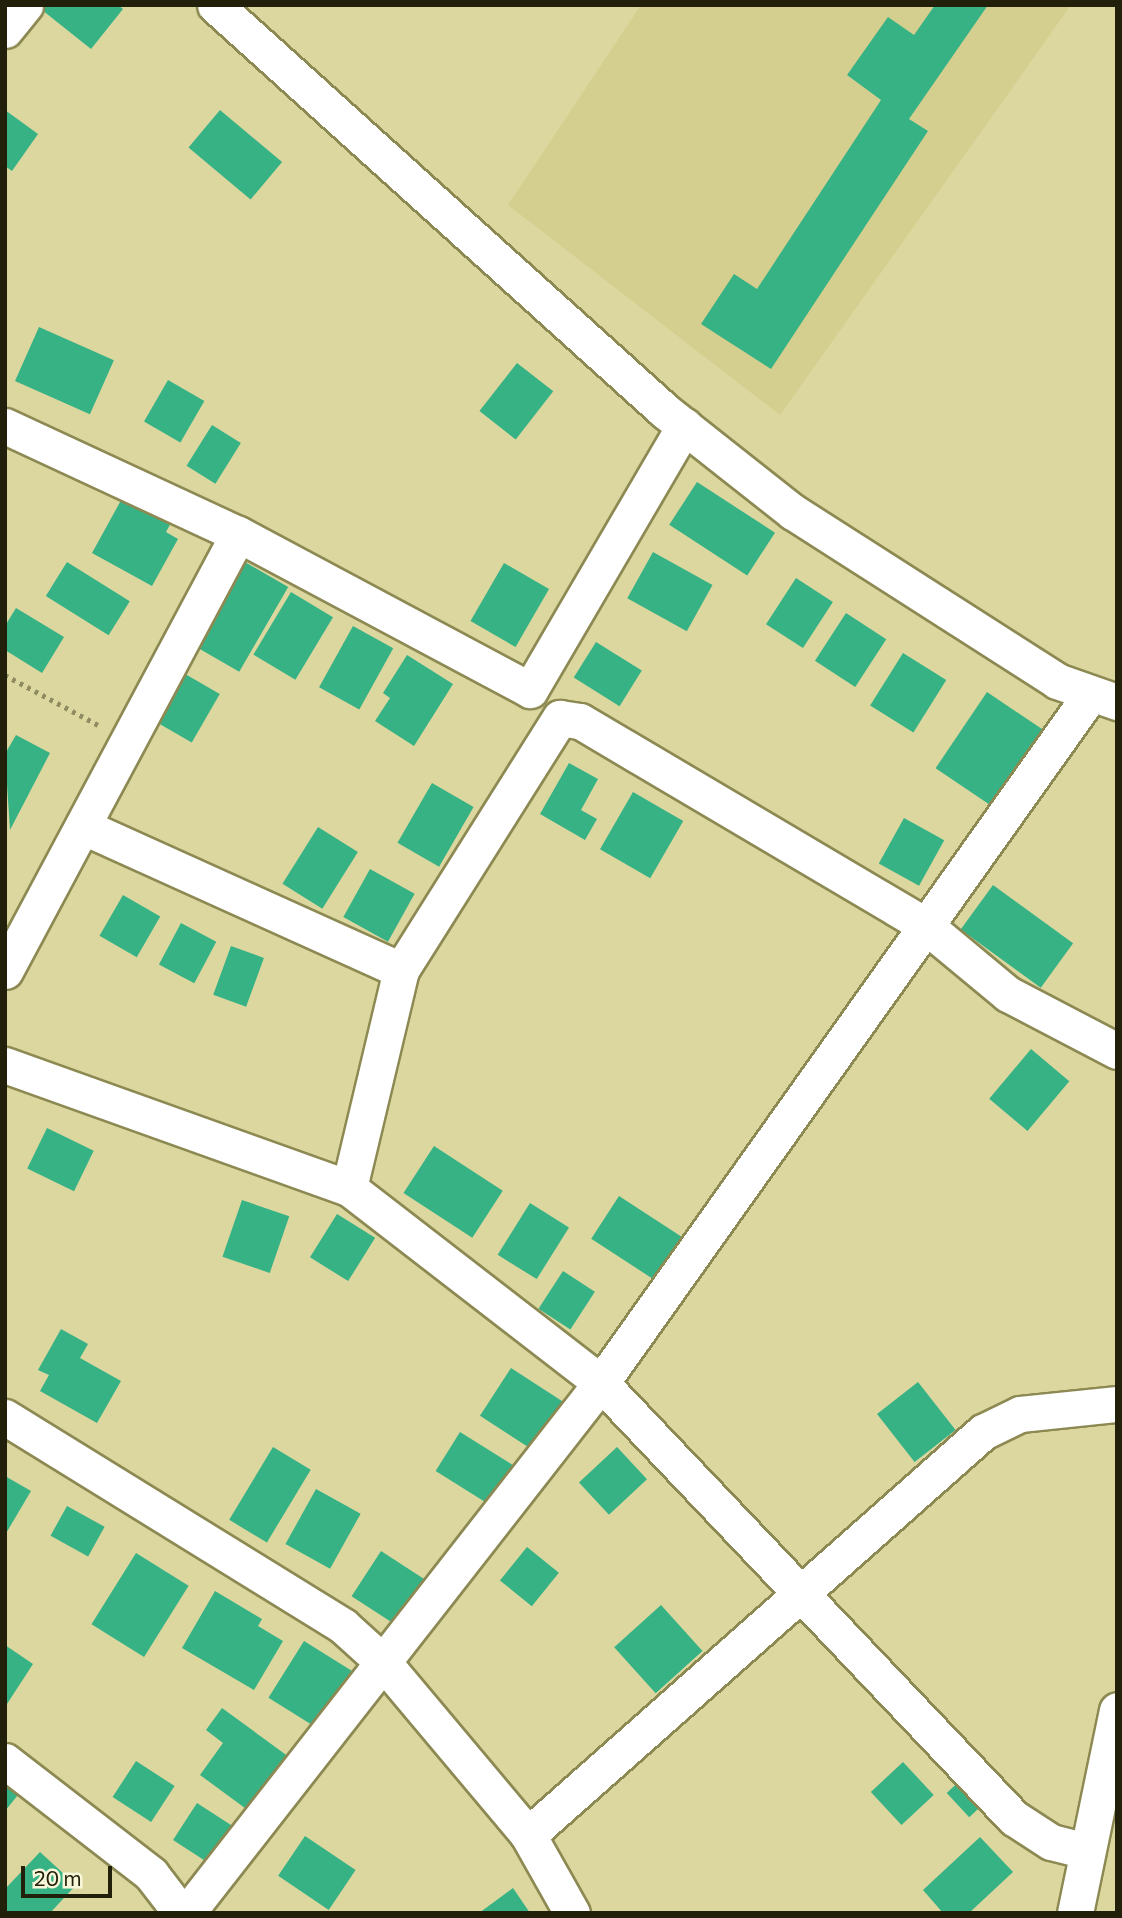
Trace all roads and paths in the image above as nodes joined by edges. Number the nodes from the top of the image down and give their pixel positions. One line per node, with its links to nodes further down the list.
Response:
1 (25, 5): 3 (street)
2 (215, 5): 5 (street)
3 (5, 30)
4 (5, 426): 6 (street)
5 (684, 426): 6 (street); 8 (street)
6 (237, 534): 9 (street)
7 (5, 675): 9 (path)
8 (1103, 699): 11 (street)
9 (124, 740): 10 (street)
10 (84, 827): 12 (street); 13 (street)
11 (926, 926): 12 (street); 14 (street); 17 (street)
12 (401, 970): 16 (street)
13 (5, 971)
14 (1117, 1051)
15 (5, 1065): 16 (street)
16 (349, 1188): 17 (street)
17 (601, 1383): 20 (street); 21 (street)
18 (1117, 1404): 20 (street)
19 (5, 1418): 21 (street)
20 (801, 1593): 24 (street); 25 (street)
21 (383, 1662): 24 (street); 27 (street)
22 (1117, 1710): 25 (street)
23 (5, 1761): 26 (street)
24 (528, 1835): 28 (street)
25 (1087, 1851): 29 (street)
26 (181, 1913)
27 (187, 1913)
28 (572, 1913)
29 (1075, 1913)

